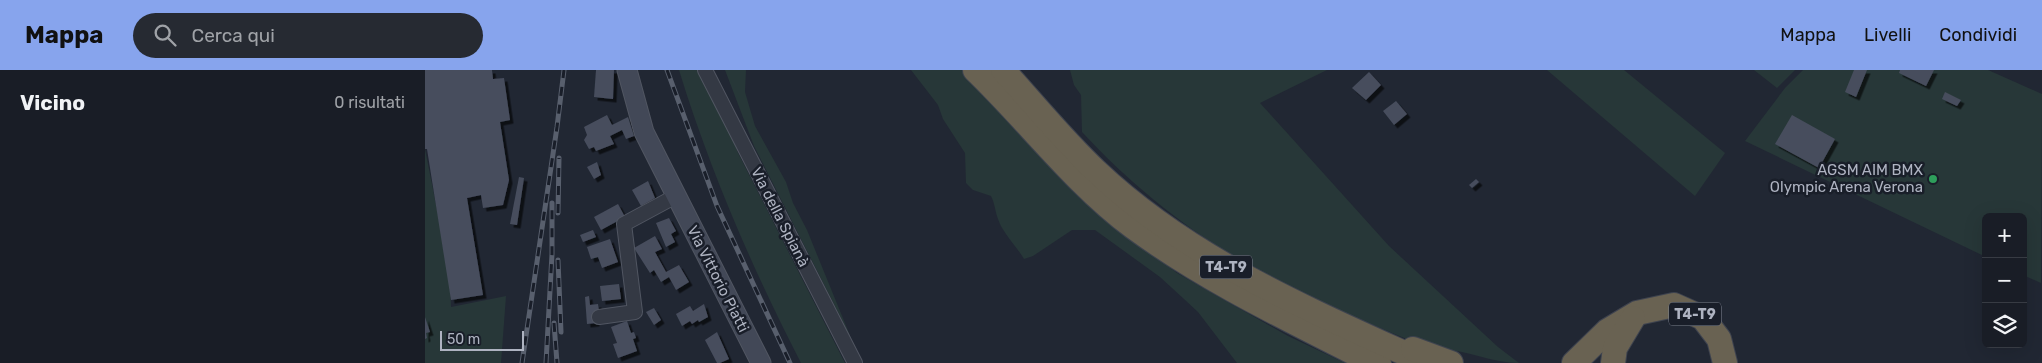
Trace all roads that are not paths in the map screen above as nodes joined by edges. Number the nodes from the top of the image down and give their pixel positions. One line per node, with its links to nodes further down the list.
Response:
1 (627, 70): 5 (street, Via Vittorio Piatti)
2 (705, 70): 10 (street, Via della Spianà)
3 (975, 70): 11 (highway, T4-T9)
4 (1003, 70): 6 (highway, T4-T9)
5 (676, 196): 8 (street); 9 (street, Via Vittorio Piatti)
6 (1287, 299): 12 (highway, T4-T9); 13 (highway, T4-T9)
7 (1637, 313): 14 (highway, T4-T9); 15 (highway); 16 (highway, T4-T9)
8 (599, 317)
9 (761, 363)
10 (855, 363)
11 (1379, 363)
12 (1426, 363)
13 (1451, 363)
14 (1574, 363)
15 (1613, 363)
16 (1725, 363)

